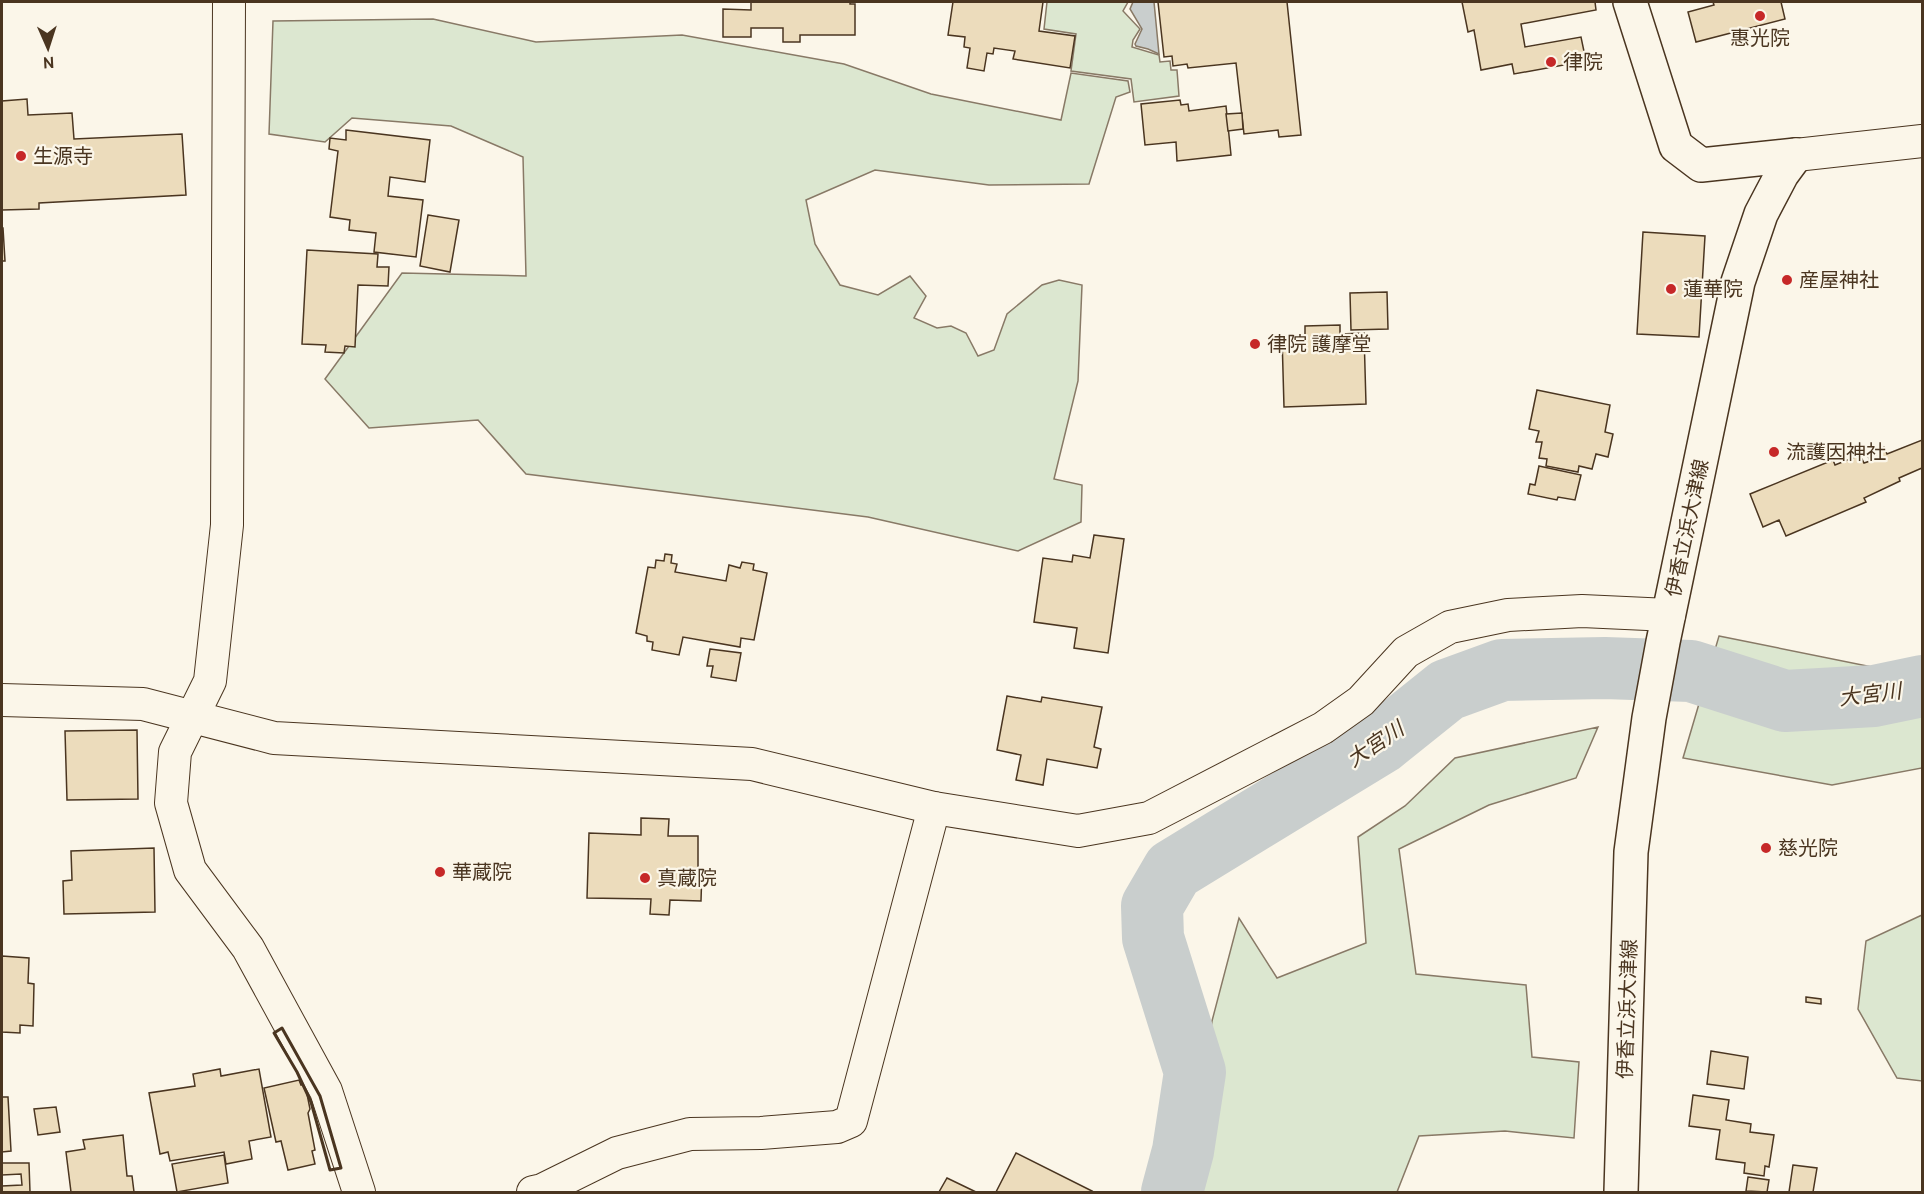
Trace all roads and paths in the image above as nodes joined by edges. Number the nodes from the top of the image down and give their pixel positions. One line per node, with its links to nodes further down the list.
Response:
1 (229, 2): 7 (street)
2 (1630, 2): 4 (main road)
3 (1923, 141): 4 (street)
4 (1796, 155): 5 (main road, 伊香立浜大津線)
5 (1666, 629): 8 (street); 11 (main road, 伊香立浜大津線)
6 (2, 700): 7 (street)
7 (192, 718): 8 (street); 9 (street)
8 (934, 808): 10 (street)
9 (359, 1192)
10 (533, 1192)
11 (1621, 1192)

